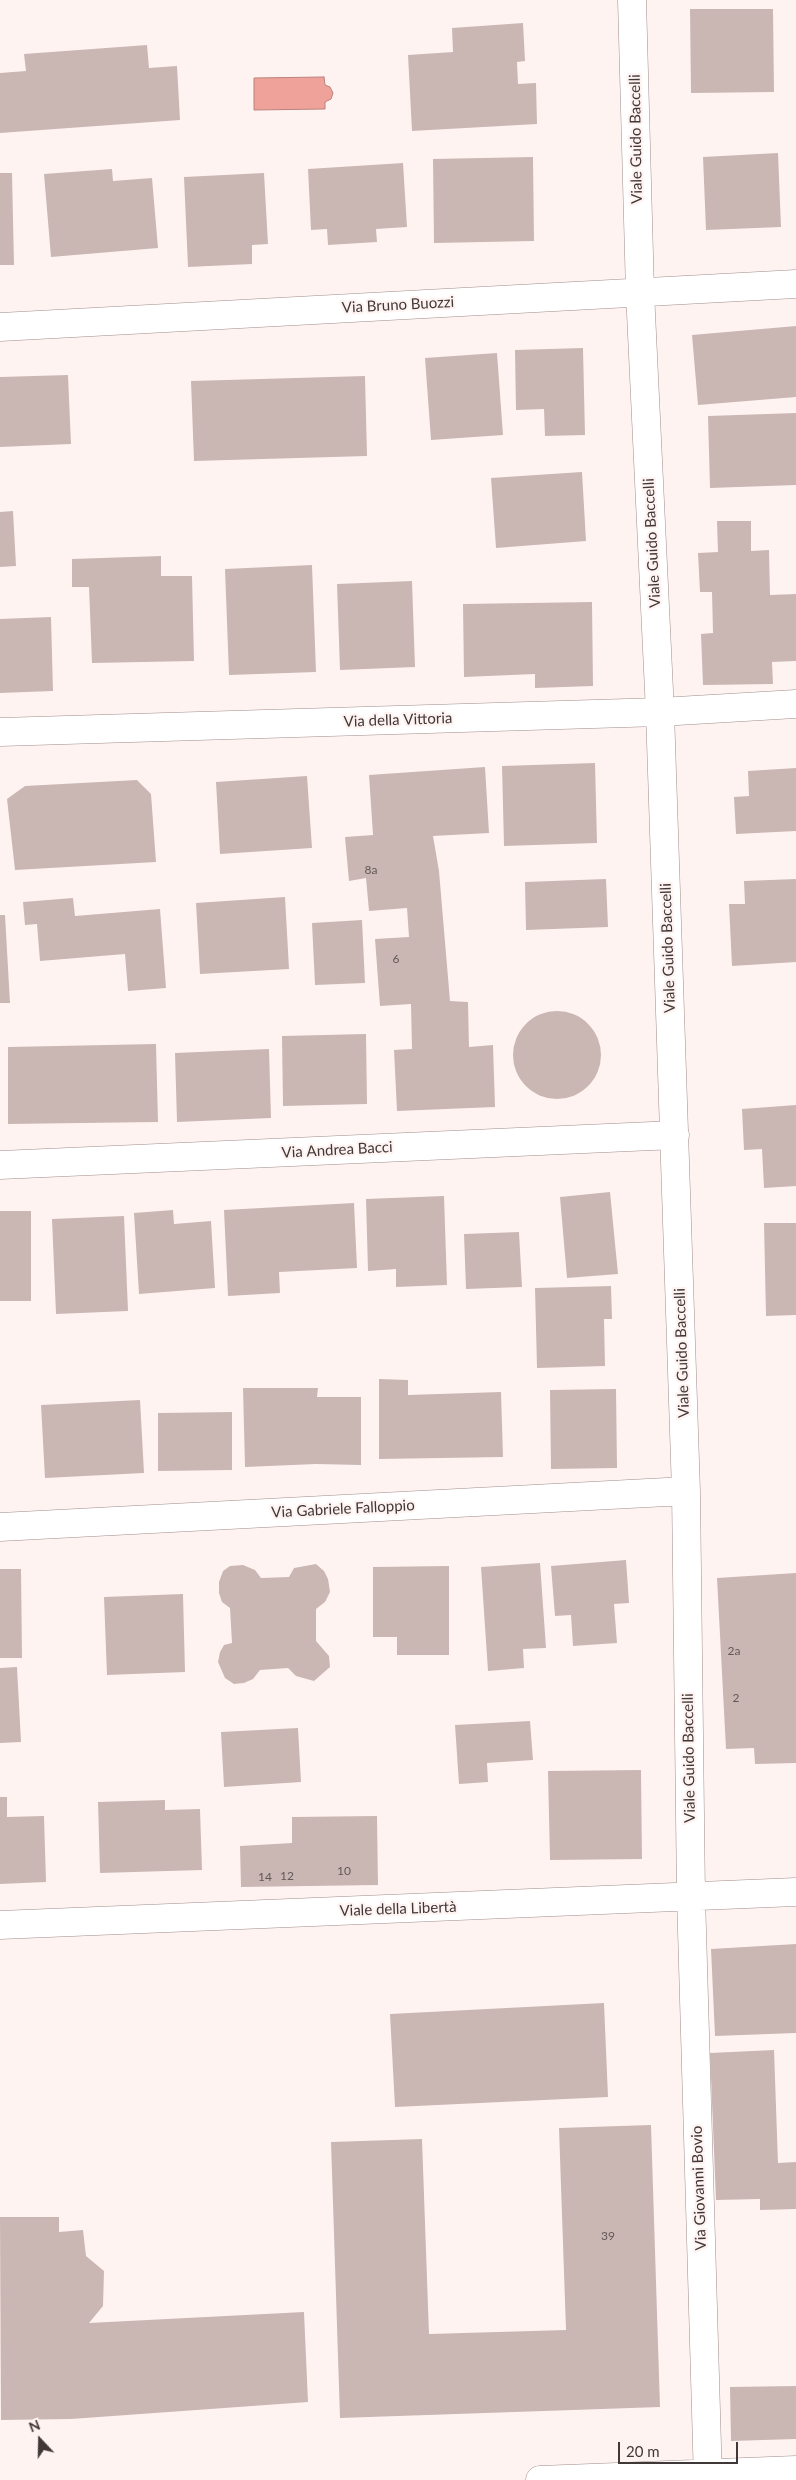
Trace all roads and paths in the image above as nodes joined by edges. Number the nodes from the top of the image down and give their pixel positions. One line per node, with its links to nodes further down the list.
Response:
1 (632, 0): 3 (street, Viale Guido Baccelli)
2 (796, 284): 3 (street, Via Bruno Buozzi)
3 (640, 292): 4 (street, Via Bruno Buozzi); 6 (street, Viale Guido Baccelli)
4 (0, 327)
5 (796, 704): 6 (street, Via della Vittoria)
6 (660, 712): 7 (street, Via della Vittoria); 8 (street, Viale Guido Baccelli)
7 (0, 732)
8 (675, 1135): 9 (street, Via Andrea Bacci); 10 (street, Viale Guido Baccelli)
9 (0, 1166)
10 (686, 1491): 11 (street, Via Gabriele Falloppio); 13 (street, Viale Guido Baccelli)
11 (0, 1527)
12 (796, 1892): 13 (street, Viale della Libertà)
13 (690, 1896): 14 (street, Viale della Libertà); 16 (street, Via Giovanni Bovio)
14 (0, 1925)
15 (796, 2470): 16 (street)
16 (708, 2476): 17 (street)
17 (540, 2480)

